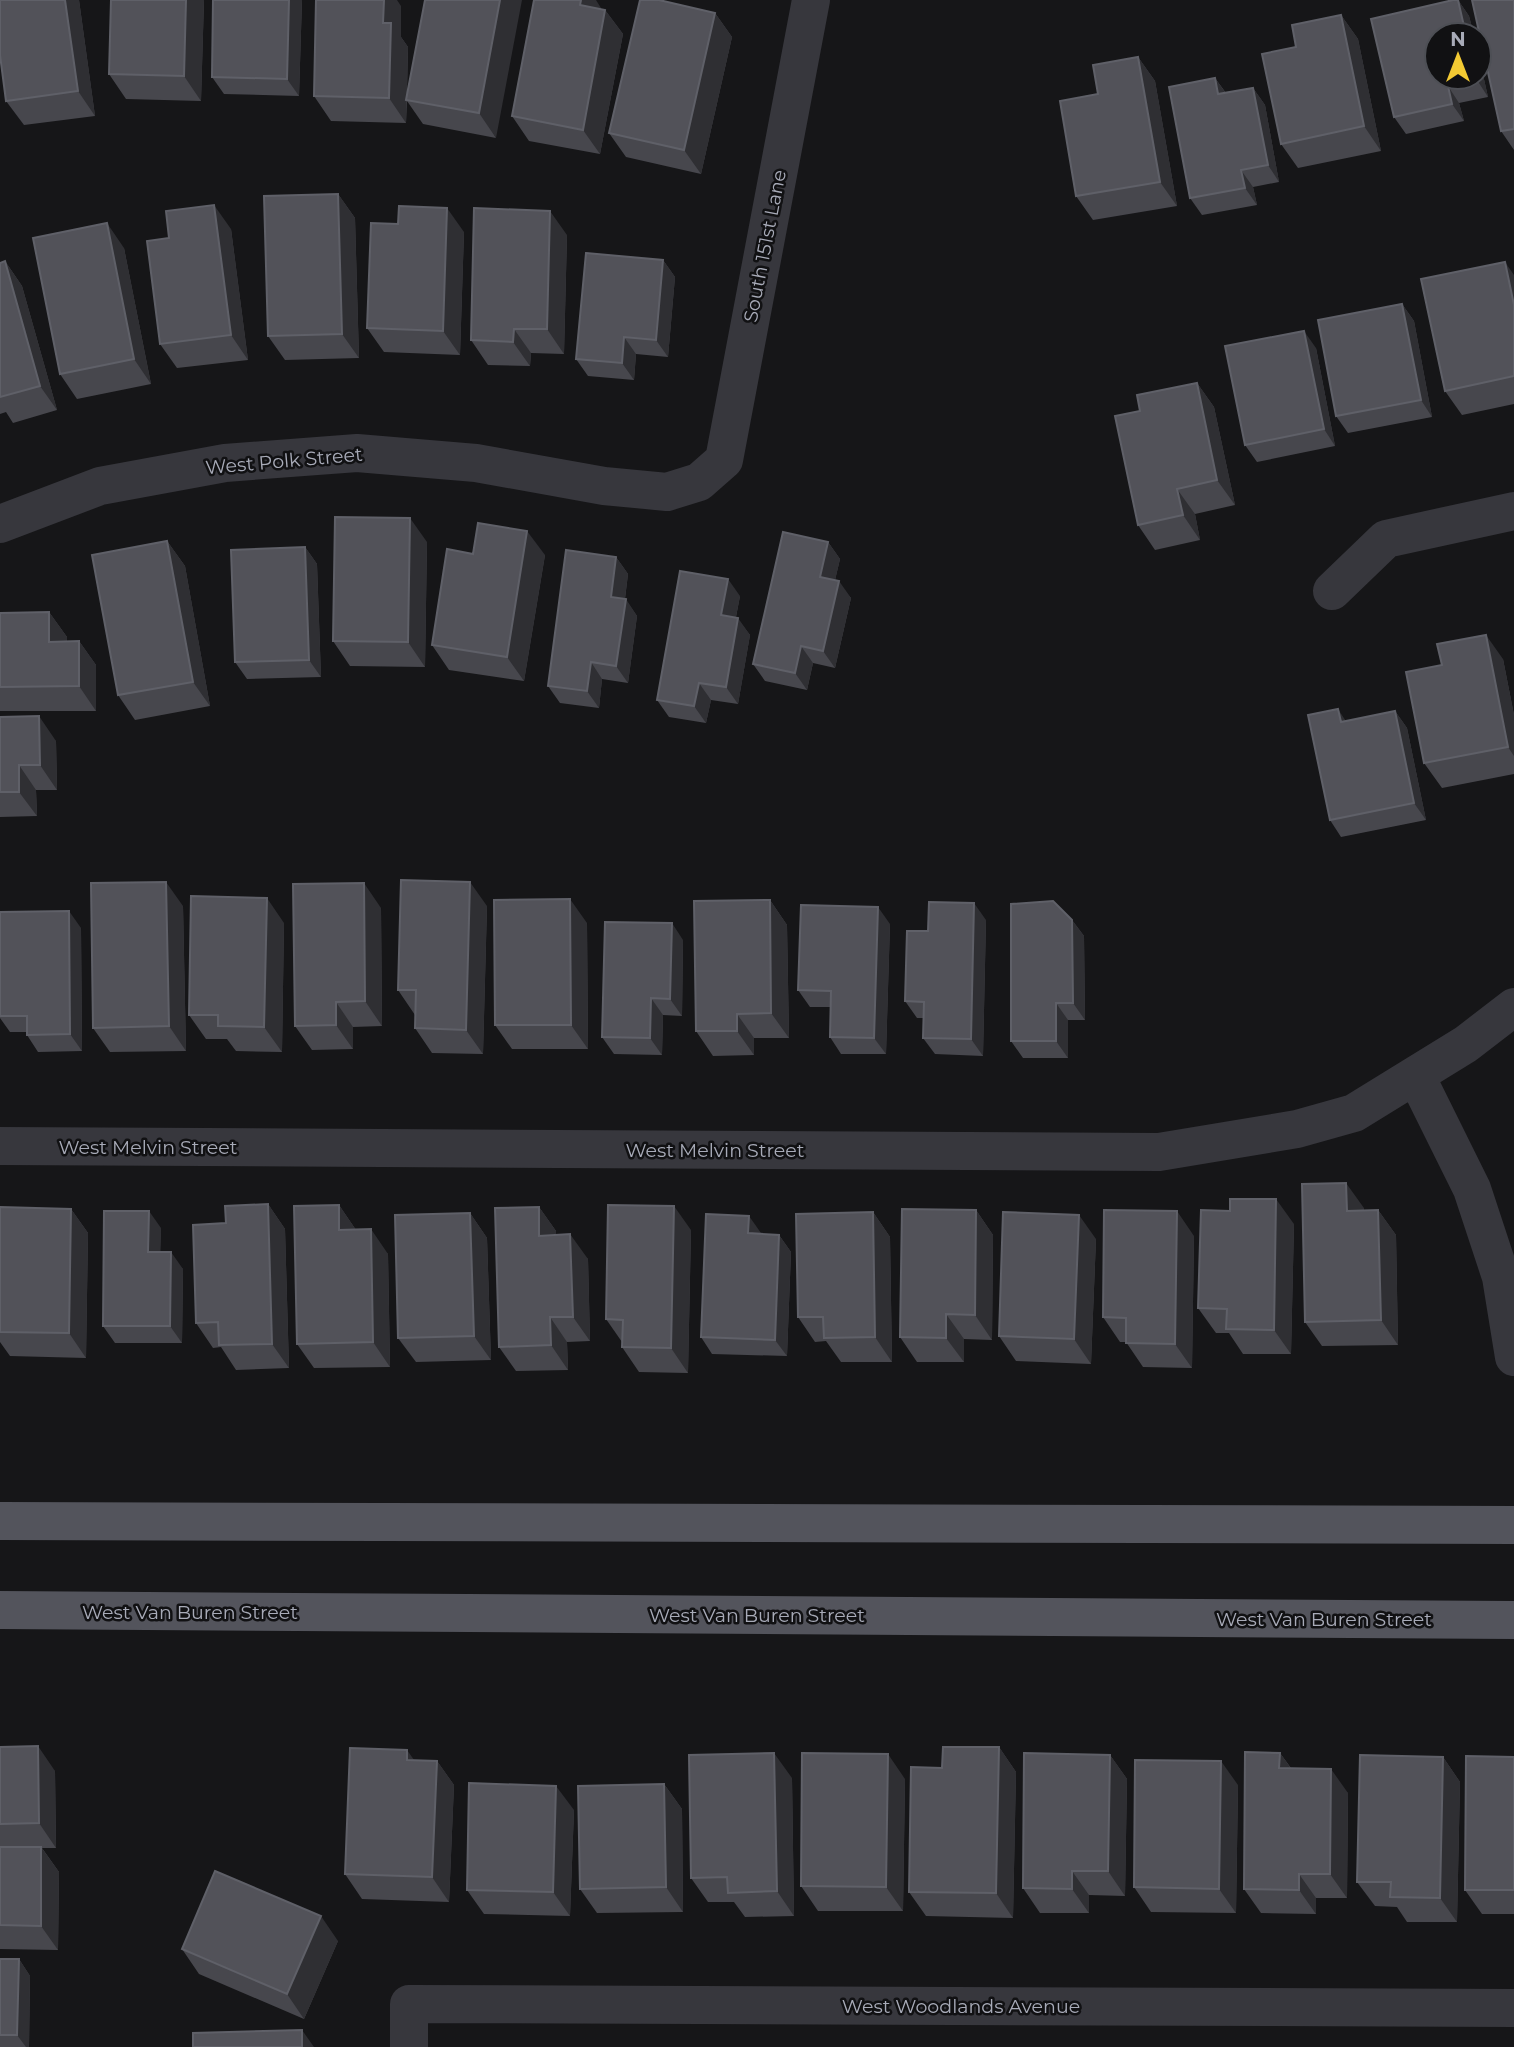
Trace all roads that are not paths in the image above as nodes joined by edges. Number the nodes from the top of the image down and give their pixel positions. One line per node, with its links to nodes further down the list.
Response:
1 (811, 0): 2 (street, South 151st Lane)
2 (699, 482): 4 (street, West Polk Street)
3 (1514, 511): 5 (street)
4 (0, 524)
5 (1332, 591)
6 (1514, 1007): 7 (street, West Melvin Street)
7 (1416, 1076): 8 (street, West Melvin Street); 9 (street)
8 (0, 1146)
9 (1514, 1357)
10 (0, 1521): 11 (main road)
11 (1514, 1525)
12 (0, 1610): 13 (main road, West Van Buren Street)
13 (1514, 1620)
14 (1514, 2008): 15 (street, West Woodlands Avenue)
15 (409, 2047)

